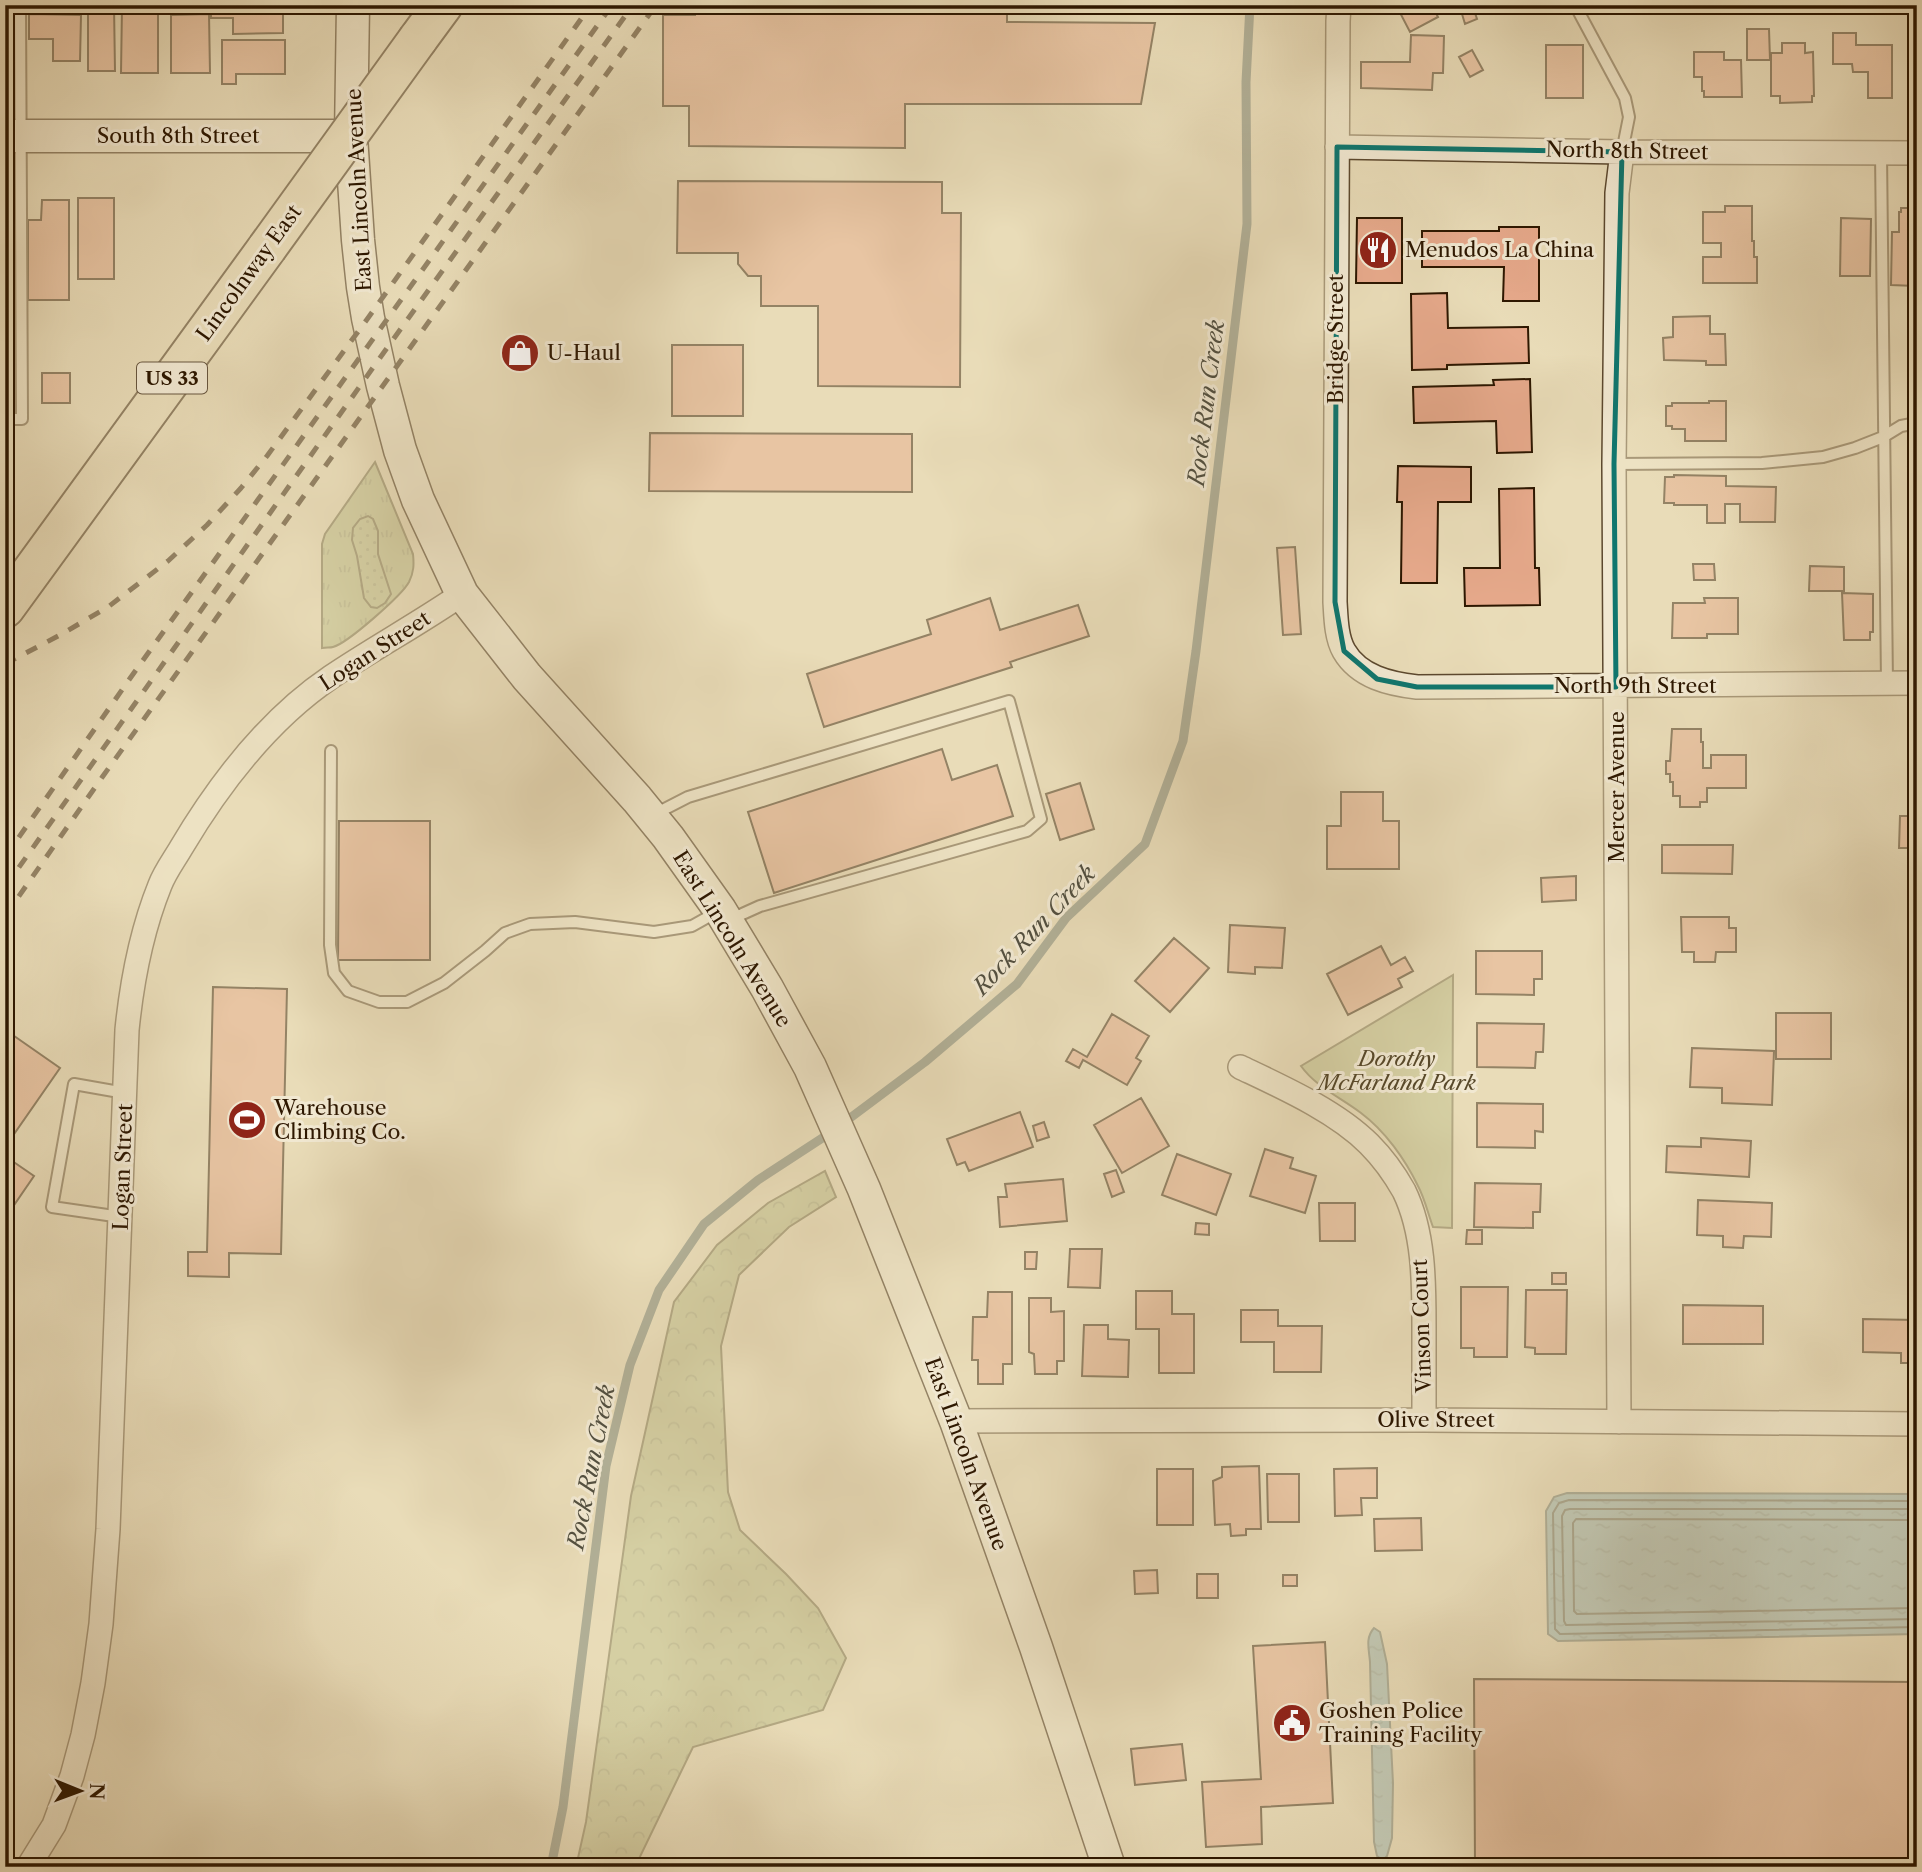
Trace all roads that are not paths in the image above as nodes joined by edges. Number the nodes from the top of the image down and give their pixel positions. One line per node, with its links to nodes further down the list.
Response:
1 (20, 5): 6 (lane)
2 (353, 5): 7 (main road, East Lincoln Avenue)
3 (443, 5): 17 (highway, Lincolnway East / US 33, bridge)
4 (1339, 5): 8 (street, Bridge Street)
5 (1575, 5): 9 (lane)
6 (13, 136): 7 (main road, South 8th Street); 12 (lane)
7 (351, 136): 16 (main road, East Lincoln Avenue)
8 (1337, 148): 9 (street, North 8th Street); 18 (street, Bridge Street)
9 (1622, 152): 10 (street, North 8th Street); 15 (street, Mercer Avenue)
10 (1881, 153): 11 (street, North 8th Street); 14 (lane)
11 (1917, 153)
12 (5, 419)
13 (1917, 423): 14 (lane)
14 (1883, 437): 15 (lane); 19 (lane)
15 (1614, 464): 21 (street, Mercer Avenue)
16 (462, 594): 23 (main road, East Lincoln Avenue); 26 (street, Logan Street)
17 (5, 608)
18 (1358, 667): 21 (street, North 9th Street)
19 (1887, 683): 20 (street, North 9th Street); 21 (street, North 9th Street)
20 (1917, 683)
21 (1616, 687): 30 (street, Mercer Avenue)
22 (331, 751): 24 (lane)
23 (651, 816): 24 (main road, East Lincoln Avenue); 24 (lane)
24 (723, 916): 29 (main road, East Lincoln Avenue)
25 (1240, 1067): 28 (street, Vinson Court)
26 (125, 1093): 27 (street, Logan Street); 27 (lane)
27 (121, 1217): 32 (street, Logan Street)
28 (1424, 1420): 29 (street, Olive Street); 30 (street, Olive Street)
29 (956, 1421): 33 (main road, East Lincoln Avenue)
30 (1619, 1422): 31 (street, Olive Street)
31 (1917, 1424)
32 (28, 1867)
33 (1109, 1867)

